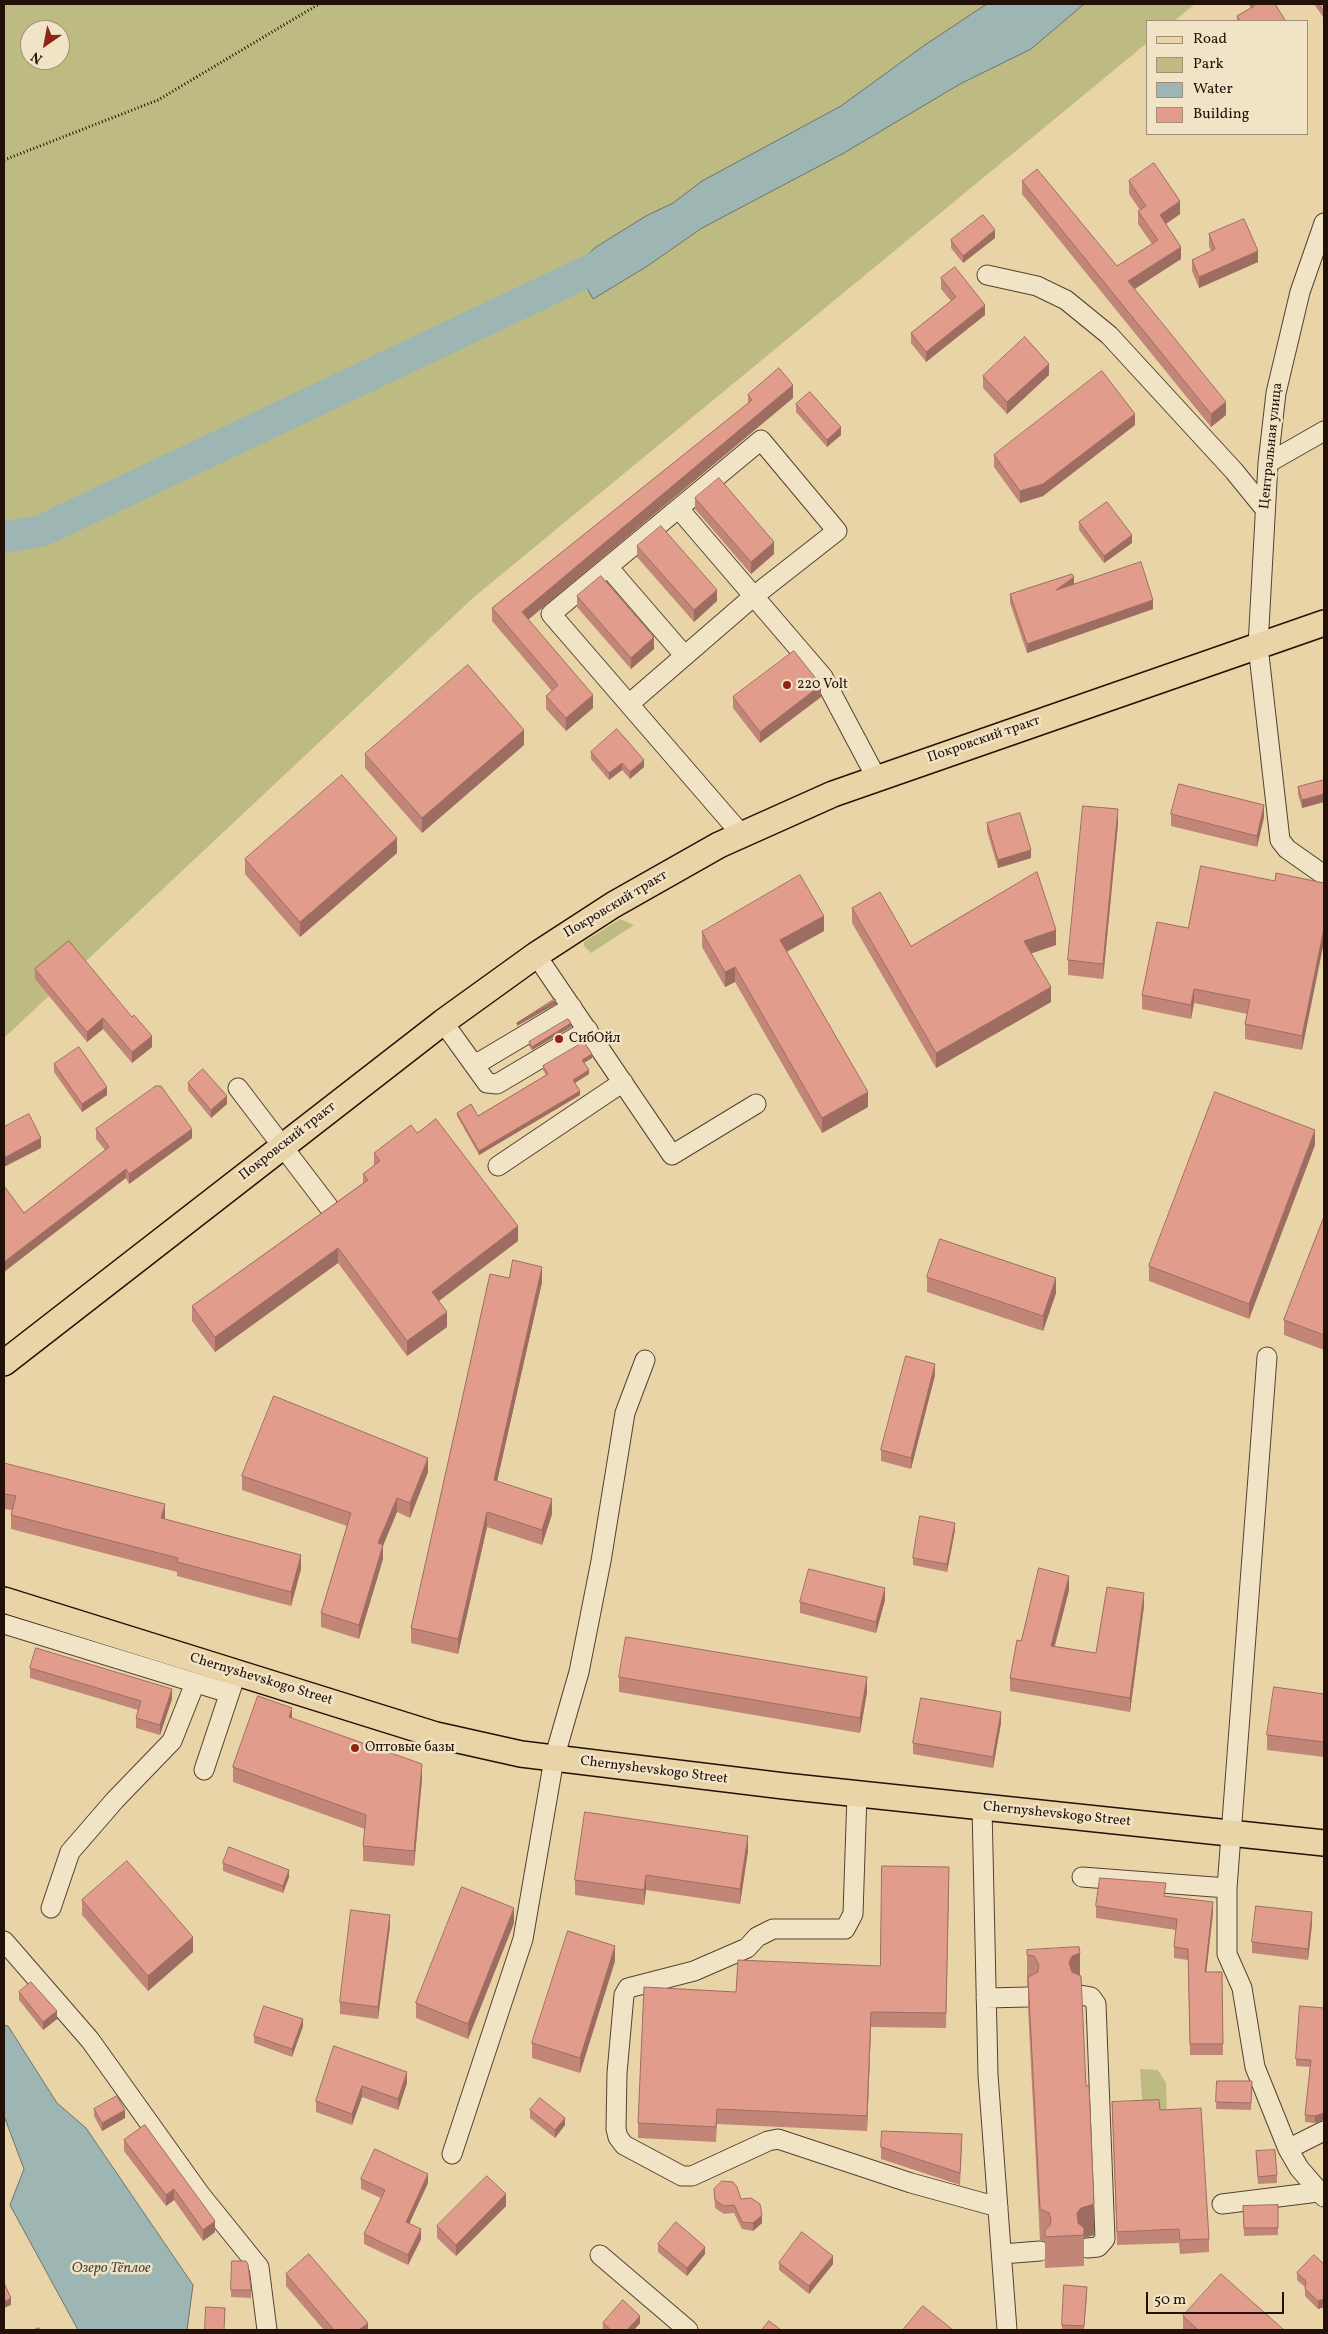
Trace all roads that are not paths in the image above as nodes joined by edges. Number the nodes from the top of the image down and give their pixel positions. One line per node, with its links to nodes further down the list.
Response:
1 (1324, 223): 4 (street, Центральная улица)
2 (987, 275): 6 (street)
3 (1324, 431): 4 (street)
4 (1268, 463): 6 (street, Центральная улица)
5 (678, 509): 7 (street); 8 (street); 8 (street)
6 (1264, 509): 10 (street, Центральная улица)
7 (608, 567): 11 (street); 12 (street)
8 (754, 596): 11 (street); 13 (street)
9 (1324, 623): 10 (main road, Покровский тракт)
10 (1258, 646): 13 (main road, Покровский тракт); 15 (street, Центральная улица)
11 (684, 655): 12 (street)
12 (629, 704): 14 (street)
13 (876, 779): 14 (main road, Покровский тракт)
14 (742, 835): 16 (main road, Покровский тракт)
15 (1324, 876)
16 (536, 955): 17 (street); 18 (main road, Покровский тракт)
17 (572, 1007): 19 (street); 20 (street)
18 (443, 1022): 20 (street); 24 (main road, Покровский тракт)
19 (588, 1030): 20 (street); 21 (street)
20 (471, 1060)
21 (623, 1082): 23 (street); 25 (street)
22 (238, 1088): 24 (street)
23 (756, 1104)
24 (283, 1147): 26 (street); 29 (main road, Покровский тракт)
25 (498, 1166)
26 (328, 1206)
27 (1267, 1356): 38 (street)
28 (645, 1360): 34 (street)
29 (4, 1362)
30 (4, 1600): 33 (main road, Chernyshevskogo Street)
31 (4, 1624): 32 (street)
32 (195, 1683): 33 (street); 42 (street)
33 (233, 1683): 34 (main road, Chernyshevskogo Street); 35 (street)
34 (554, 1759): 36 (main road, Chernyshevskogo Street); 49 (street)
35 (204, 1770)
36 (857, 1794): 37 (main road, Chernyshevskogo Street); 52 (street)
37 (982, 1807): 38 (main road, Chernyshevskogo Street); 46 (street)
38 (1232, 1833): 39 (main road, Chernyshevskogo Street); 41 (street)
39 (1324, 1843)
40 (1082, 1877): 41 (street)
41 (1227, 1888): 48 (street)
42 (51, 1908)
43 (4, 1941): 57 (street)
44 (1080, 1995): 53 (street)
45 (1028, 1997): 46 (street)
46 (986, 1998): 52 (street)
47 (1324, 2131): 48 (street)
48 (1288, 2149): 50 (street)
49 (452, 2154)
50 (1321, 2195): 51 (street)
51 (1222, 2204)
52 (998, 2207): 55 (street)
53 (1087, 2248)
54 (1040, 2251): 55 (street)
55 (1002, 2254): 59 (street)
56 (600, 2255): 58 (street)
57 (267, 2330)
58 (688, 2330)
59 (1007, 2330)

